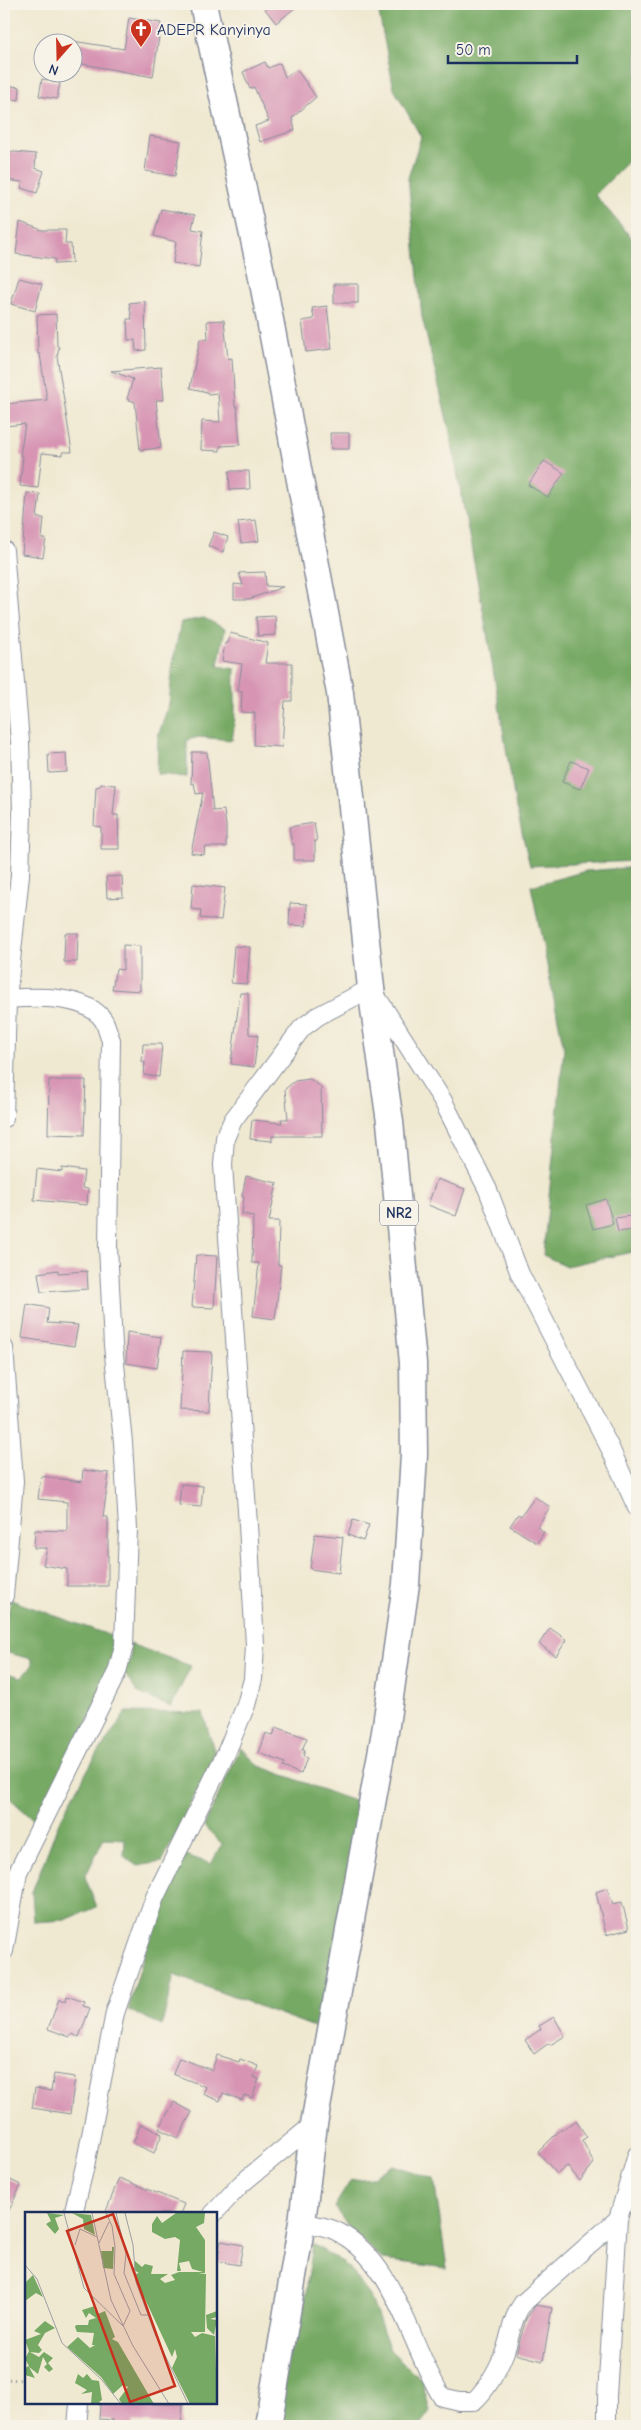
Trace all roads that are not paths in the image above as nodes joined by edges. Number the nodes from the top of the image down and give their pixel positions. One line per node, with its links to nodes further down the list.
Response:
1 (203, 4): 3 (highway, NR2)
2 (4, 550): 4 (street)
3 (371, 988): 7 (street); 10 (highway, NR2); 12 (street)
4 (7, 999): 5 (street); 9 (street)
5 (4, 1118)
6 (4, 1348): 8 (street)
7 (637, 1508)
8 (4, 1596)
9 (4, 1951)
10 (314, 2124): 13 (street); 15 (highway, NR2)
11 (637, 2155): 14 (street)
12 (74, 2212)
13 (215, 2212)
14 (618, 2219): 15 (street); 19 (street)
15 (302, 2222): 18 (highway, NR2)
16 (79, 2405): 17 (street)
17 (77, 2426)
18 (268, 2426)
19 (607, 2426)

